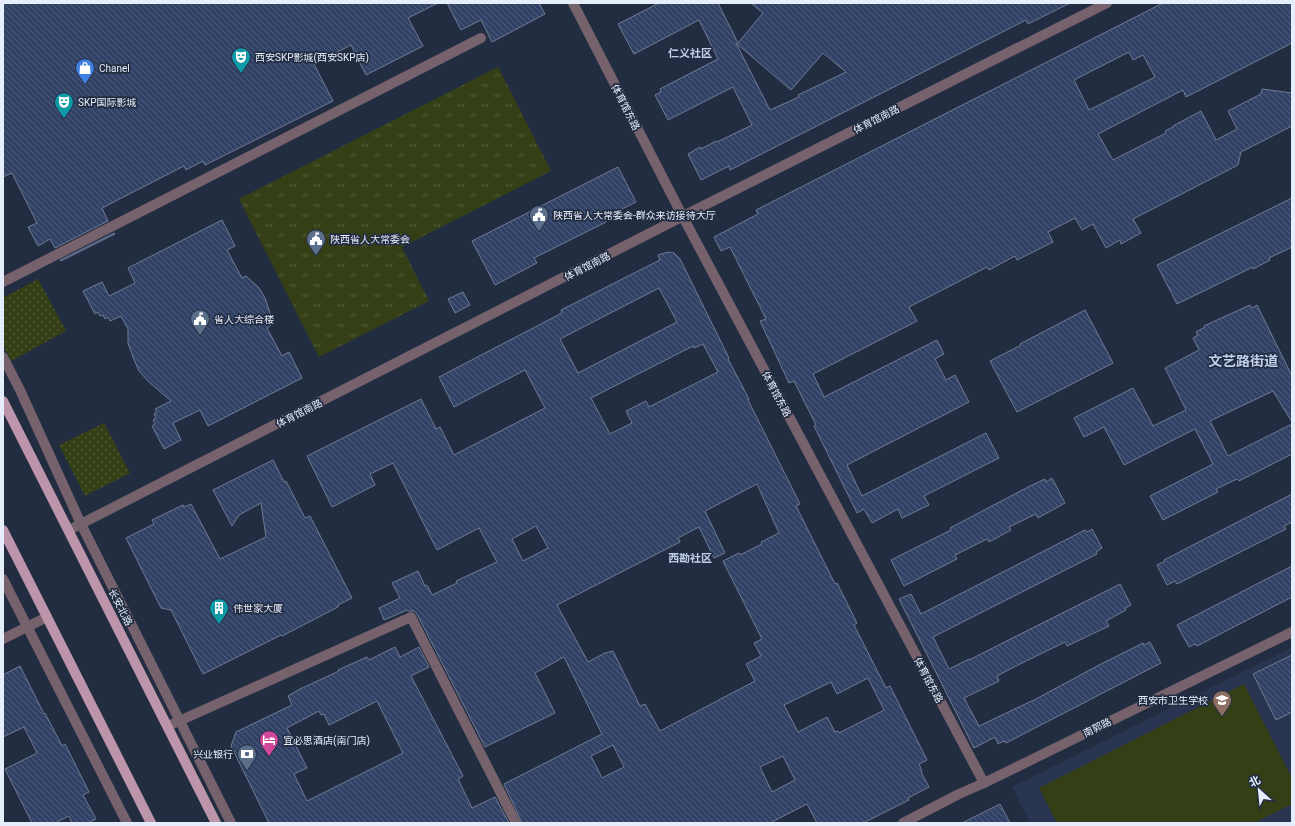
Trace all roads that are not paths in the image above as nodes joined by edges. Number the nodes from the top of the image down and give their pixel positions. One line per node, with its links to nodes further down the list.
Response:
1 (574, 3): 4 (street, 体育馆东路)
2 (1107, 3): 4 (street, 体育馆南路)
3 (481, 38): 5 (street)
4 (682, 217): 8 (street, 体育馆南路); 18 (street, 体育馆东路)
5 (3, 282)
6 (3, 357): 8 (street)
7 (3, 401): 10 (main road, 长安北路)
8 (81, 524): 10 (street, 体育馆南路); 16 (street)
9 (3, 530): 12 (main road)
10 (69, 530): 17 (main road, 长安北路)
11 (3, 579): 13 (street)
12 (47, 617): 13 (street); 20 (main road)
13 (27, 627): 15 (street); 19 (street)
14 (1292, 632): 18 (street, 南郭路)
15 (3, 639)
16 (180, 720): 17 (street); 22 (street); 23 (street)
17 (168, 726): 21 (main road, 长安北路)
18 (984, 783): 24 (street, 南郭路)
19 (127, 823)
20 (151, 823)
21 (216, 823)
22 (232, 823)
23 (516, 823)
24 (903, 823)

